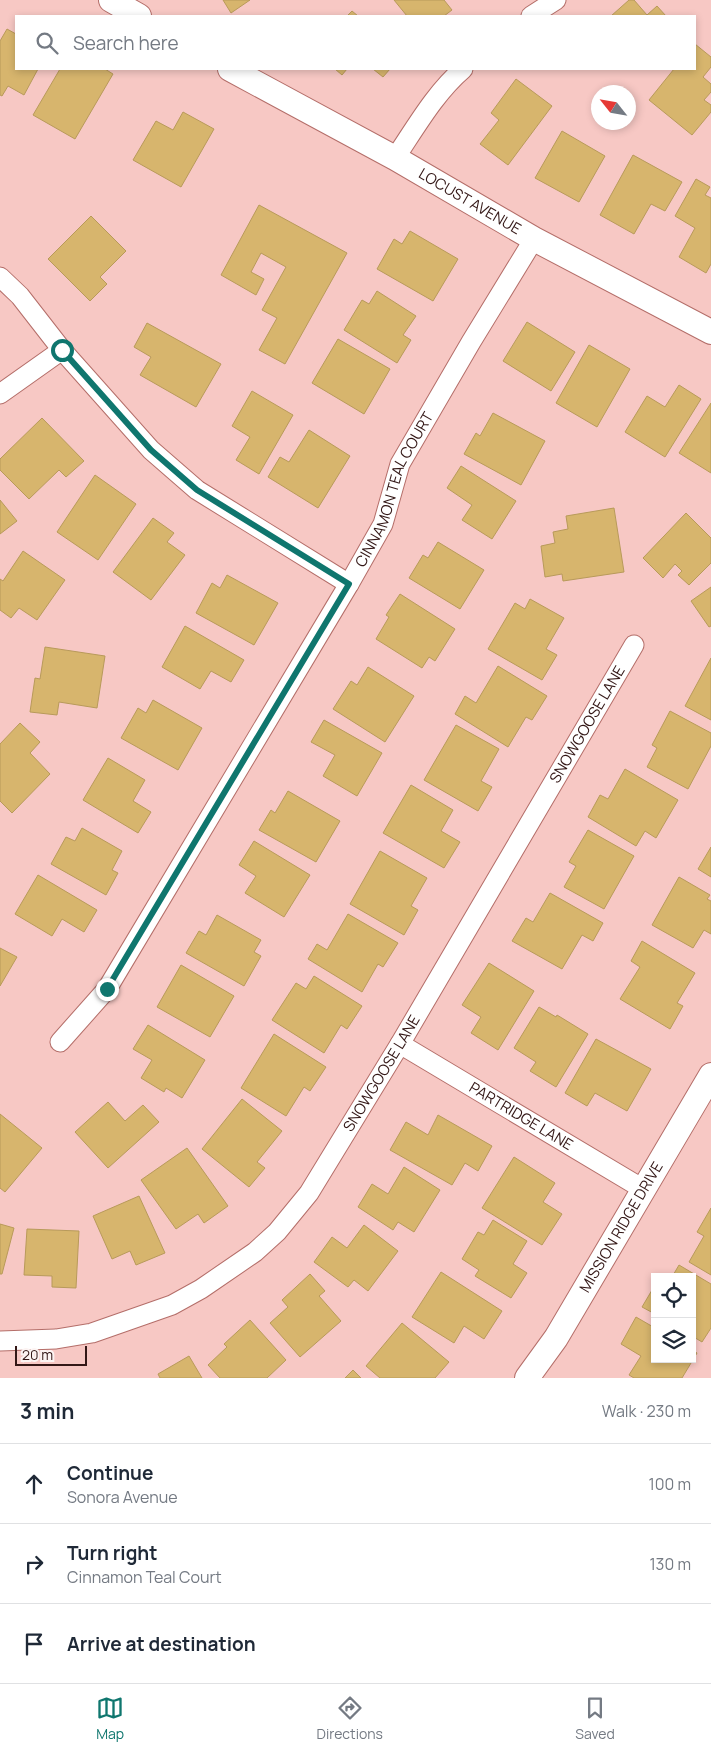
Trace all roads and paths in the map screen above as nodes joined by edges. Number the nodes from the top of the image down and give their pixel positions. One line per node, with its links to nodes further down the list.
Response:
1 (111, 0): 3 (street)
2 (556, 0): 4 (street)
3 (137, 15)
4 (533, 15)
5 (232, 70): 7 (street, LOCUST AVENUE)
6 (463, 70): 7 (street)
7 (395, 158): 8 (street, LOCUST AVENUE)
8 (534, 239): 10 (street, LOCUST AVENUE); 13 (street, CINNAMON TEAL COURT)
9 (0, 277): 11 (street)
10 (711, 332)
11 (62, 350): 12 (street); 13 (street)
12 (0, 394)
13 (349, 584): 15 (street, CINNAMON TEAL COURT)
14 (634, 645): 16 (street, SNOWGOOSE LANE)
15 (60, 1042)
16 (400, 1044): 18 (street, PARTRIDGE LANE); 19 (street, SNOWGOOSE LANE)
17 (711, 1074): 18 (street, MISSION RIDGE DRIVE)
18 (643, 1189): 20 (street, MISSION RIDGE DRIVE)
19 (0, 1341)
20 (527, 1378)

